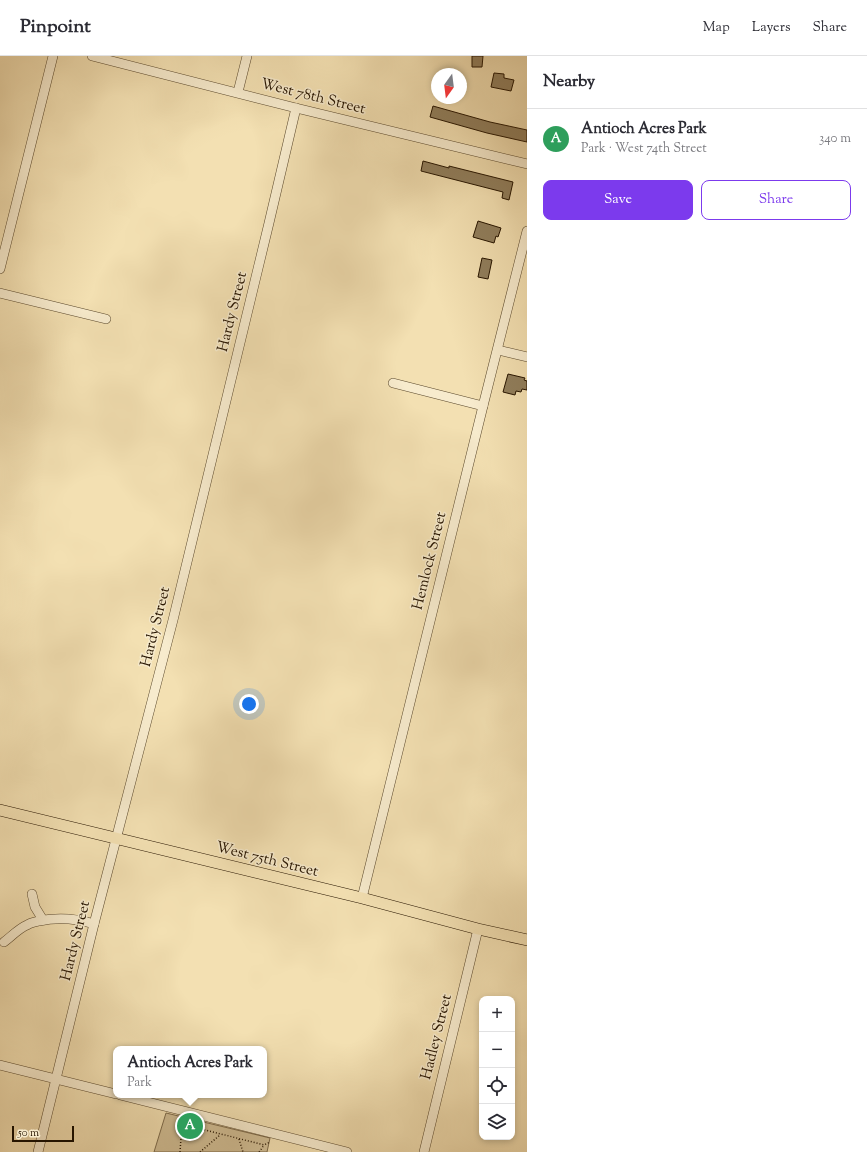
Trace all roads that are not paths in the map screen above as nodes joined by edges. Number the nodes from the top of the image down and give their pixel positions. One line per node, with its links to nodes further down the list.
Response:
1 (53, 56): 8 (street)
2 (92, 56): 4 (street, West 78th Street)
3 (247, 56): 4 (street)
4 (238, 92): 5 (street, West 78th Street)
5 (296, 108): 6 (street, West 78th Street); 16 (street, Hardy Street)
6 (527, 164)
7 (527, 231): 11 (street, Hemlock Street)
8 (0, 269)
9 (0, 293): 10 (street)
10 (106, 319)
11 (498, 350): 12 (street); 14 (street, Hemlock Street)
12 (527, 357)
13 (394, 383): 14 (street)
14 (483, 406): 18 (street, Hemlock Street)
15 (0, 810): 16 (main road, West 75th Street)
16 (116, 838): 18 (main road, West 75th Street); 20 (street, Hardy Street)
17 (32, 894): 19 (street)
18 (362, 898): 21 (main road, West 75th Street)
19 (43, 920): 20 (street); 23 (street)
20 (94, 924): 25 (street, Hardy Street)
21 (478, 928): 22 (main road, West 75th Street); 30 (street, Hadley Street)
22 (527, 940)
23 (4, 942)
24 (0, 1065): 25 (street)
25 (56, 1079): 26 (street); 28 (street, Hardy Street)
26 (113, 1093)
27 (132, 1098): 29 (street)
28 (38, 1152)
29 (347, 1152)
30 (424, 1152)

